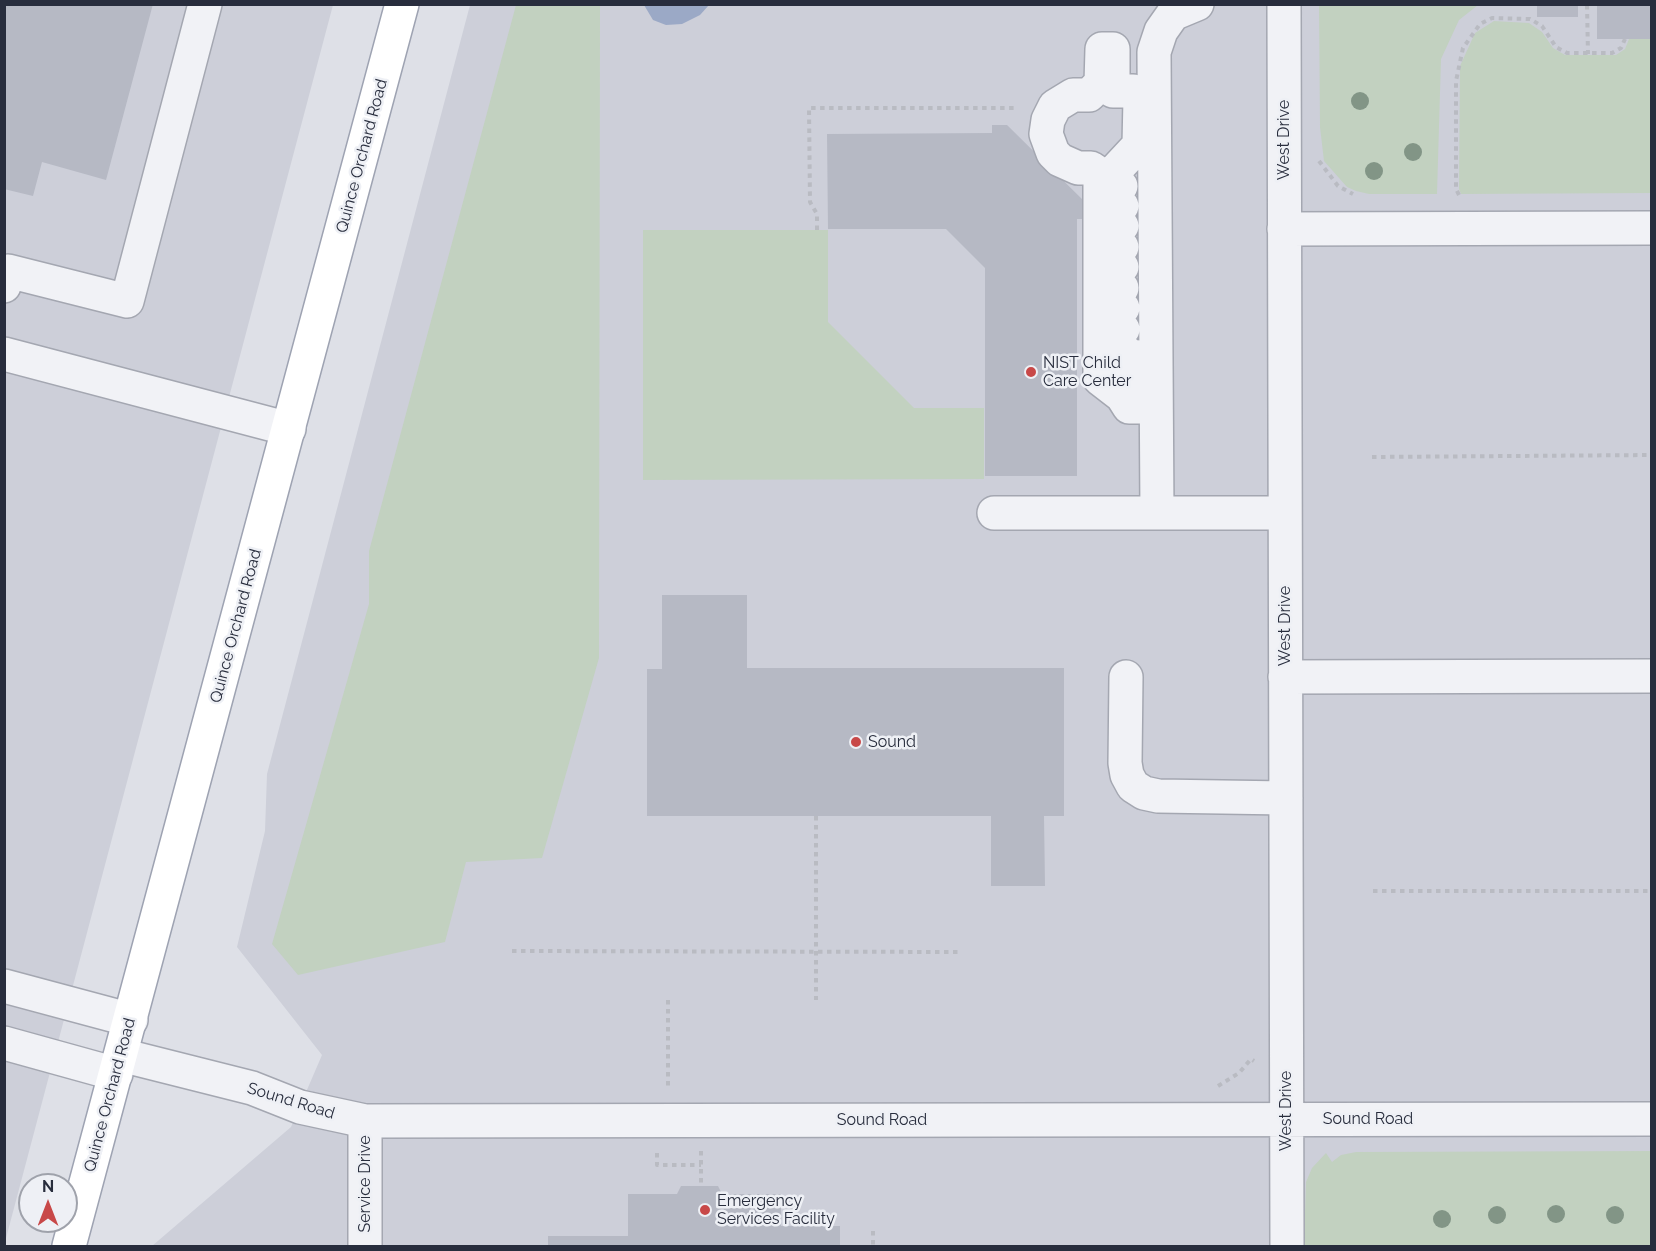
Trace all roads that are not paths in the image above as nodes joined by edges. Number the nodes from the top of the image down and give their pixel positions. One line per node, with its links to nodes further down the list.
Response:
1 (205, 4): 8 (street)
2 (402, 4): 10 (main road, Quince Orchard Road)
3 (1197, 4): 12 (street)
4 (1284, 4): 7 (street, West Drive)
5 (1048, 120): 5 (street)
6 (1652, 228): 7 (street)
7 (1284, 229): 13 (street, West Drive)
8 (6, 276)
9 (4, 354): 10 (street)
10 (289, 429): 19 (main road, Quince Orchard Road)
11 (994, 513): 12 (street)
12 (1157, 513): 13 (street)
13 (1285, 513): 14 (street, West Drive)
14 (1285, 676): 15 (street); 17 (street, West Drive)
15 (1652, 676)
16 (1126, 677): 17 (street)
17 (1286, 798): 22 (street, West Drive)
18 (4, 986): 19 (street)
19 (131, 1020): 21 (main road, Quince Orchard Road)
20 (4, 1043): 21 (street, Sound Road)
21 (119, 1064): 24 (street, Sound Road); 25 (main road, Quince Orchard Road)
22 (1286, 1119): 23 (street, Sound Road); 24 (street, Sound Road); 27 (street, West Drive)
23 (1652, 1119)
24 (364, 1121): 26 (street, Service Drive)
25 (69, 1246)
26 (365, 1246)
27 (1287, 1246)

